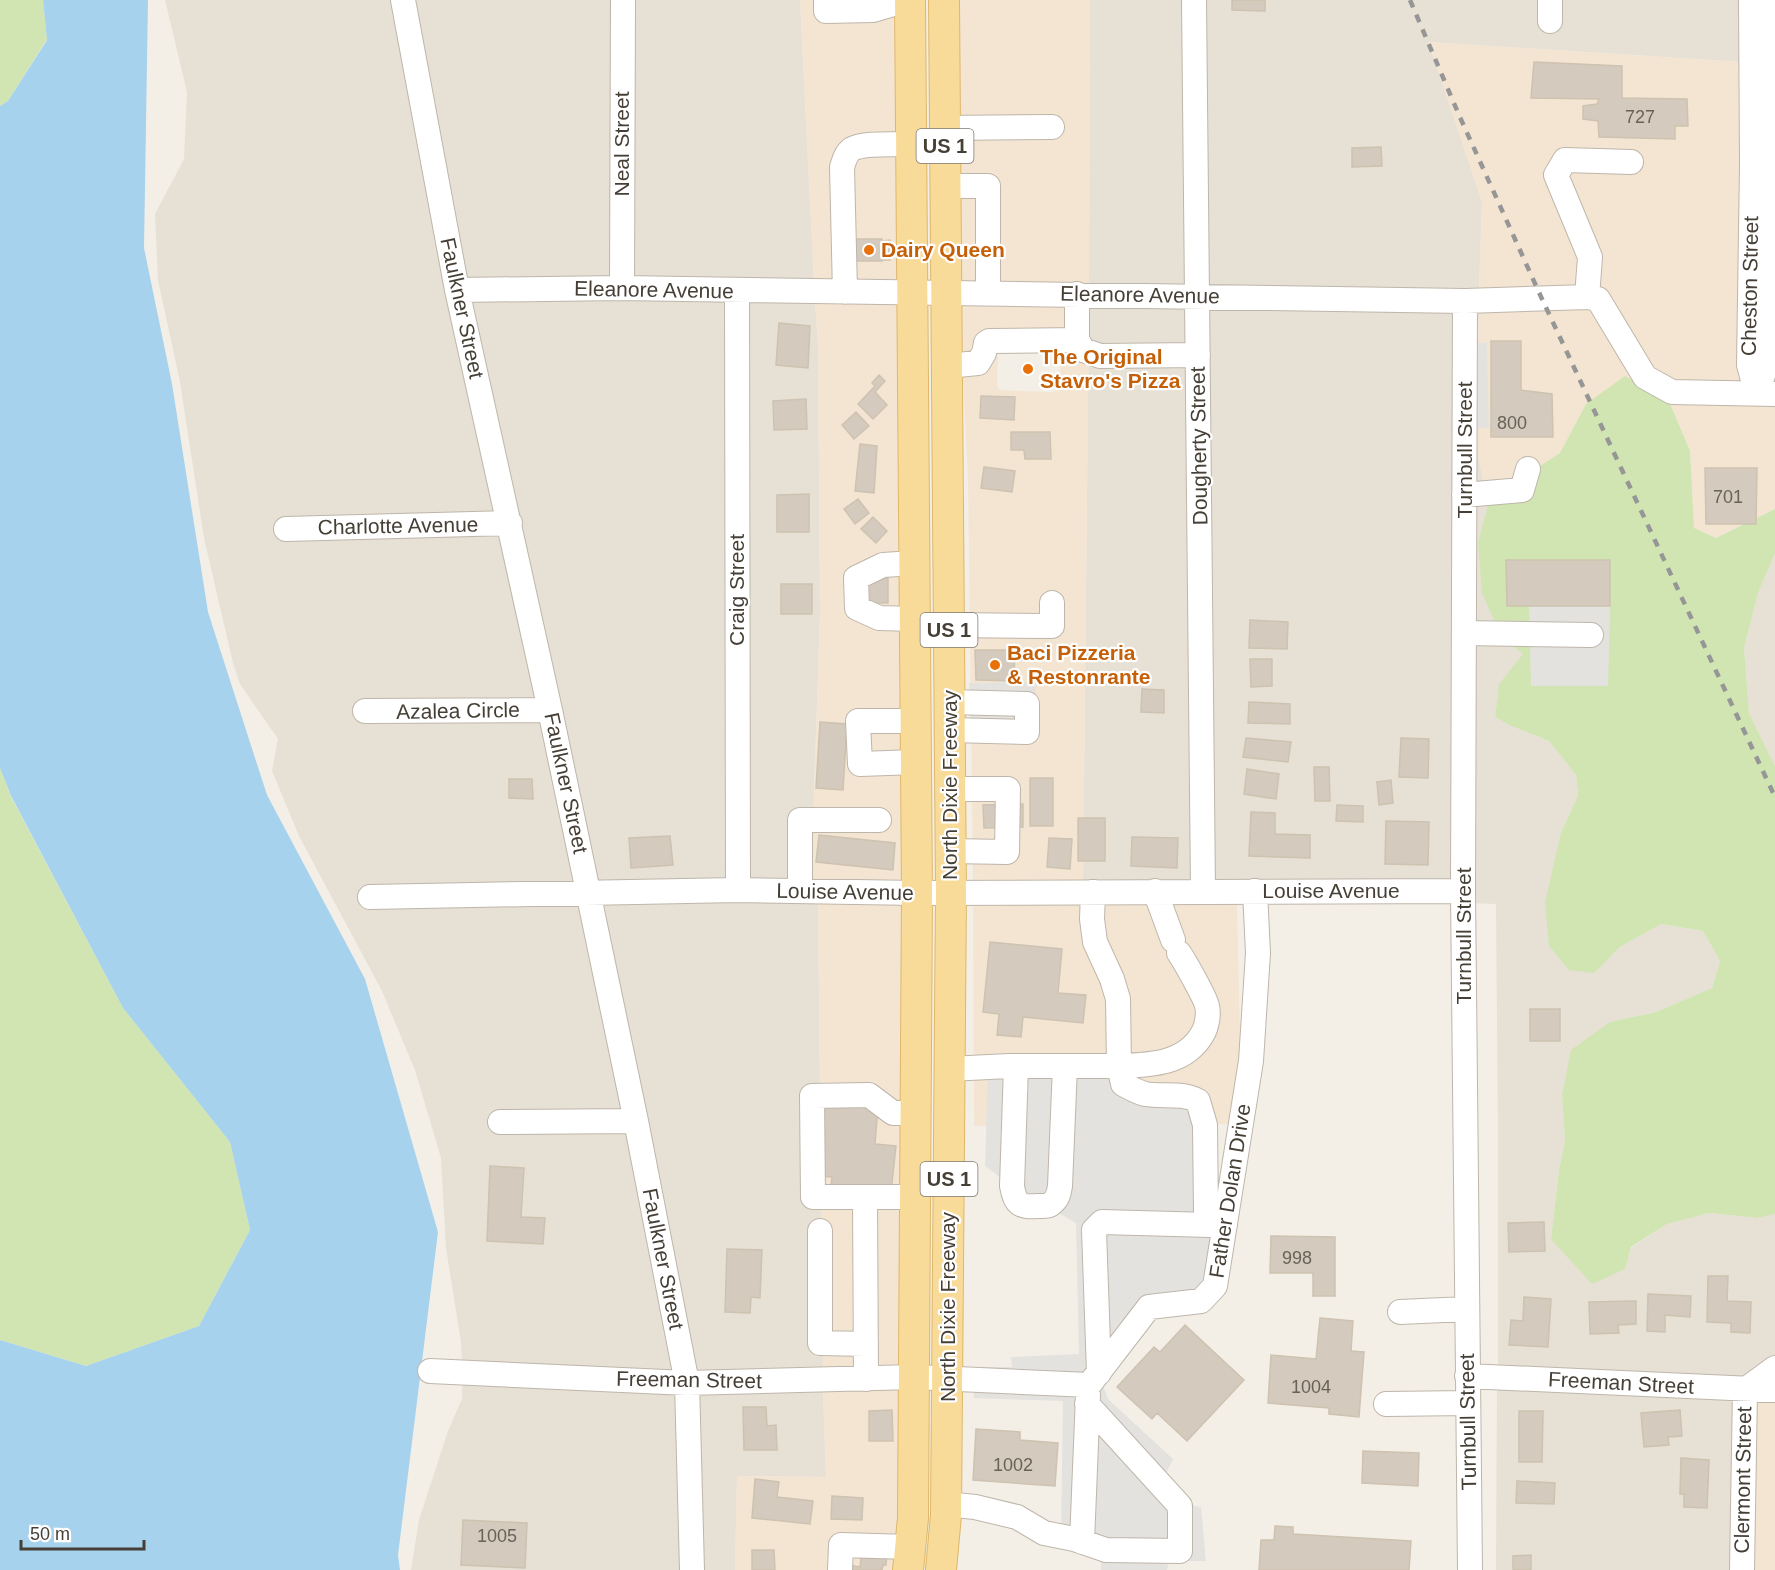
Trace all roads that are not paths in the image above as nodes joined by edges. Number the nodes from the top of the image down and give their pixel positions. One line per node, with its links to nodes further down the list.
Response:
1 (403, 0): 16 (street, Faulkner Street)
2 (623, 0): 15 (street, Neal Street)
3 (826, 0): 8 (street)
4 (944, 0): 9 (main road, North Dixie Freeway / US 1)
5 (1194, 0): 23 (street, Dougherty Street)
6 (1750, 0): 13 (street, Cheston Street)
7 (1772, 0): 13 (street, Cheston Street)
8 (898, 3): 11 (main road, North Dixie Freeway / US 1)
9 (945, 128): 10 (street); 14 (main road, North Dixie Freeway / US 1)
10 (1052, 128)
11 (912, 144): 18 (street); 19 (main road, North Dixie Freeway / US 1)
12 (1631, 162): 24 (street)
13 (1766, 165): 29 (street, Cheston Street)
14 (946, 186): 20 (main road, North Dixie Freeway / US 1); 21 (street)
15 (622, 288): 16 (street, Eleanore Avenue); 17 (street, Eleanore Avenue)
16 (457, 290): 32 (street, Faulkner Street)
17 (737, 291): 18 (street, Eleanore Avenue); 47 (street, Craig Street)
18 (845, 292): 19 (street, Eleanore Avenue)
19 (913, 292): 20 (street, Eleanore Avenue); 34 (main road, North Dixie Freeway / US 1)
20 (946, 292): 21 (street, Eleanore Avenue); 28 (main road, North Dixie Freeway / US 1)
21 (988, 293): 22 (street, Eleanore Avenue)
22 (1077, 294): 23 (street, Eleanore Avenue); 26 (street)
23 (1198, 296): 25 (street, Eleanore Avenue); 27 (street, Dougherty Street)
24 (1587, 297): 25 (street, Eleanore Avenue); 29 (street)
25 (1465, 301): 31 (street, Turnbull Street)
26 (1077, 340): 27 (street); 28 (street)
27 (1198, 355): 51 (street, Dougherty Street)
28 (947, 366): 37 (main road, North Dixie Freeway / US 1)
29 (1766, 393)
30 (1528, 469): 31 (street)
31 (1464, 495): 38 (street, Turnbull Street)
32 (510, 523): 33 (street, Charlotte Avenue); 40 (street, Faulkner Street)
33 (286, 529)
34 (915, 563): 36 (main road, North Dixie Freeway / US 1); 36 (street)
35 (1052, 603): 37 (street)
36 (915, 619): 42 (main road, North Dixie Freeway / US 1)
37 (949, 625): 44 (main road, North Dixie Freeway / US 1)
38 (1464, 633): 39 (street); 53 (street, Turnbull Street)
39 (1591, 635)
40 (550, 710): 41 (street, Azalea Circle); 48 (street, Faulkner Street)
41 (366, 711)
42 (915, 721): 43 (main road, North Dixie Freeway / US 1); 43 (street)
43 (916, 762): 55 (main road, North Dixie Freeway / US 1)
44 (950, 789): 46 (main road, North Dixie Freeway / US 1); 46 (street)
45 (879, 820): 49 (street)
46 (950, 851): 56 (main road, North Dixie Freeway / US 1)
47 (738, 890): 48 (street, Louise Avenue); 49 (street, Louise Avenue)
48 (588, 891): 57 (street, Louise Avenue); 63 (street, Faulkner Street)
49 (800, 891): 55 (street, Louise Avenue)
50 (1155, 891): 51 (street, Louise Avenue); 54 (street, Louise Avenue); 60 (street)
51 (1203, 891): 52 (street, Louise Avenue)
52 (1255, 891): 53 (street, Louise Avenue); 67 (street, Father Dolan Drive)
53 (1463, 891): 69 (street, Turnbull Street)
54 (1093, 892): 56 (street, Louise Avenue); 60 (street)
55 (917, 893): 56 (street, Louise Avenue); 62 (main road, North Dixie Freeway / US 1)
56 (951, 893): 61 (main road, North Dixie Freeway / US 1)
57 (370, 897)
58 (1016, 1066): 59 (street); 59 (street); 61 (street)
59 (1065, 1066): 60 (street)
60 (1119, 1066): 67 (street)
61 (950, 1070): 77 (main road, North Dixie Freeway / US 1)
62 (915, 1113): 65 (street); 66 (main road, North Dixie Freeway / US 1)
63 (636, 1121): 64 (street); 78 (street, Faulkner Street)
64 (500, 1122)
65 (865, 1197): 66 (street); 71 (street)
66 (915, 1197): 75 (main road, North Dixie Freeway / US 1)
67 (1217, 1225): 79 (street, Father Dolan Drive); 79 (street)
68 (820, 1231): 71 (street)
69 (1466, 1309): 70 (street); 74 (street, Turnbull Street)
70 (1400, 1312)
71 (866, 1344): 76 (street)
72 (1775, 1368): 80 (street)
73 (430, 1371): 78 (street, Freeman Street)
74 (1467, 1376): 80 (street, Freeman Street); 82 (street, Turnbull Street)
75 (914, 1377): 76 (street, Freeman Street); 77 (street, Freeman Street); 86 (main road, North Dixie Freeway / US 1)
76 (866, 1378): 78 (street, Freeman Street)
77 (947, 1379): 79 (street); 84 (main road, North Dixie Freeway / US 1)
78 (687, 1383): 87 (street, Faulkner Street)
79 (1092, 1388): 85 (street); 85 (street)
80 (1745, 1390): 81 (street, Freeman Street); 91 (street, Clermont Street)
81 (1775, 1390)
82 (1467, 1403): 83 (street); 90 (street, Turnbull Street)
83 (1386, 1404)
84 (946, 1504): 85 (street); 89 (main road, North Dixie Freeway / US 1)
85 (1082, 1542)
86 (909, 1559): 88 (street)
87 (692, 1570)
88 (840, 1570)
89 (941, 1570)
90 (1470, 1570)
91 (1742, 1570)

